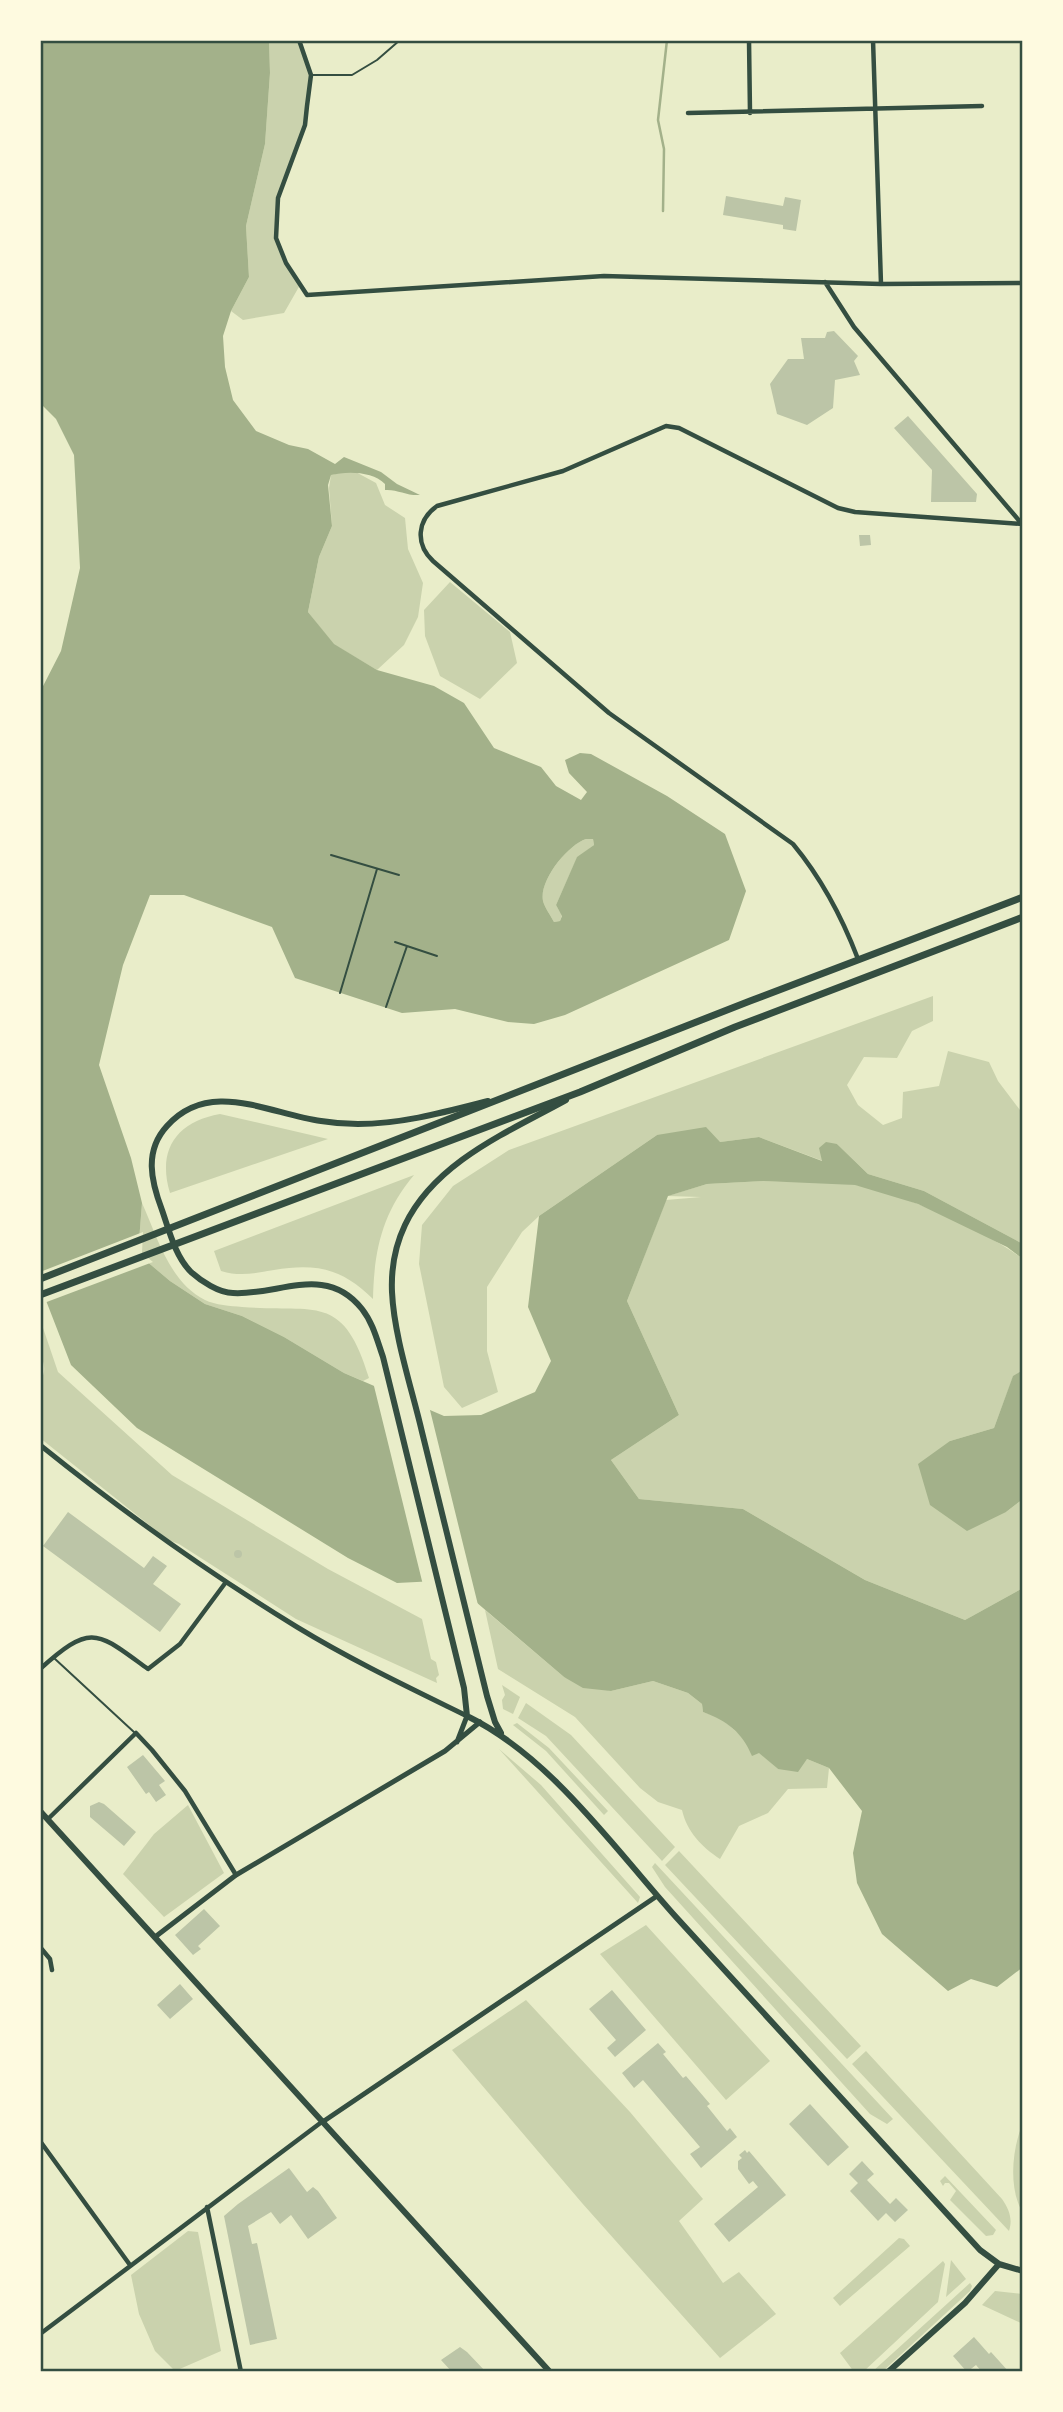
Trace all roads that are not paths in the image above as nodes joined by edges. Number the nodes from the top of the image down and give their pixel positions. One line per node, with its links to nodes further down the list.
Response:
1 (299, 40): 5 (street)
2 (400, 40): 5 (lane)
3 (749, 40): 9 (street)
4 (873, 40): 7 (street)
5 (311, 75): 10 (street)
6 (982, 106): 7 (street)
7 (875, 110): 9 (street); 12 (street)
8 (688, 113): 9 (street)
9 (750, 113)
10 (825, 281): 12 (street); 13 (street)
11 (1023, 283): 12 (street)
12 (881, 284)
13 (1023, 524): 16 (street)
14 (1023, 897): 16 (main road)
15 (1023, 917): 17 (main road)
16 (858, 960): 18 (main road)
17 (580, 1092): 20 (main road); 25 (main road)
18 (503, 1097): 19 (main road); 26 (main road)
19 (40, 1279)
20 (40, 1295)
21 (40, 1445): 22 (street)
22 (226, 1582): 23 (street); 26 (street)
23 (53, 1657): 24 (street); 28 (lane)
24 (40, 1669)
25 (490, 1708): 27 (main road); 29 (main road)
26 (467, 1716): 27 (main road); 30 (street)
27 (480, 1722): 29 (main road); 30 (street)
28 (136, 1733): 32 (street); 34 (street)
29 (503, 1735): 35 (main road)
30 (457, 1742): 34 (street)
31 (40, 1811): 32 (main road)
32 (48, 1819): 33 (main road); 36 (main road)
33 (40, 1826)
34 (236, 1875): 36 (street)
35 (657, 1896): 39 (street); 42 (main road)
36 (155, 1937): 39 (main road)
37 (40, 1947): 38 (street)
38 (52, 1970)
39 (324, 2121): 41 (street); 47 (main road)
40 (40, 2141): 43 (street)
41 (207, 2207): 43 (street); 46 (street)
42 (999, 2264): 44 (main road); 48 (main road)
43 (130, 2265): 45 (street)
44 (1023, 2271)
45 (40, 2334)
46 (241, 2372)
47 (550, 2372)
48 (888, 2372)

